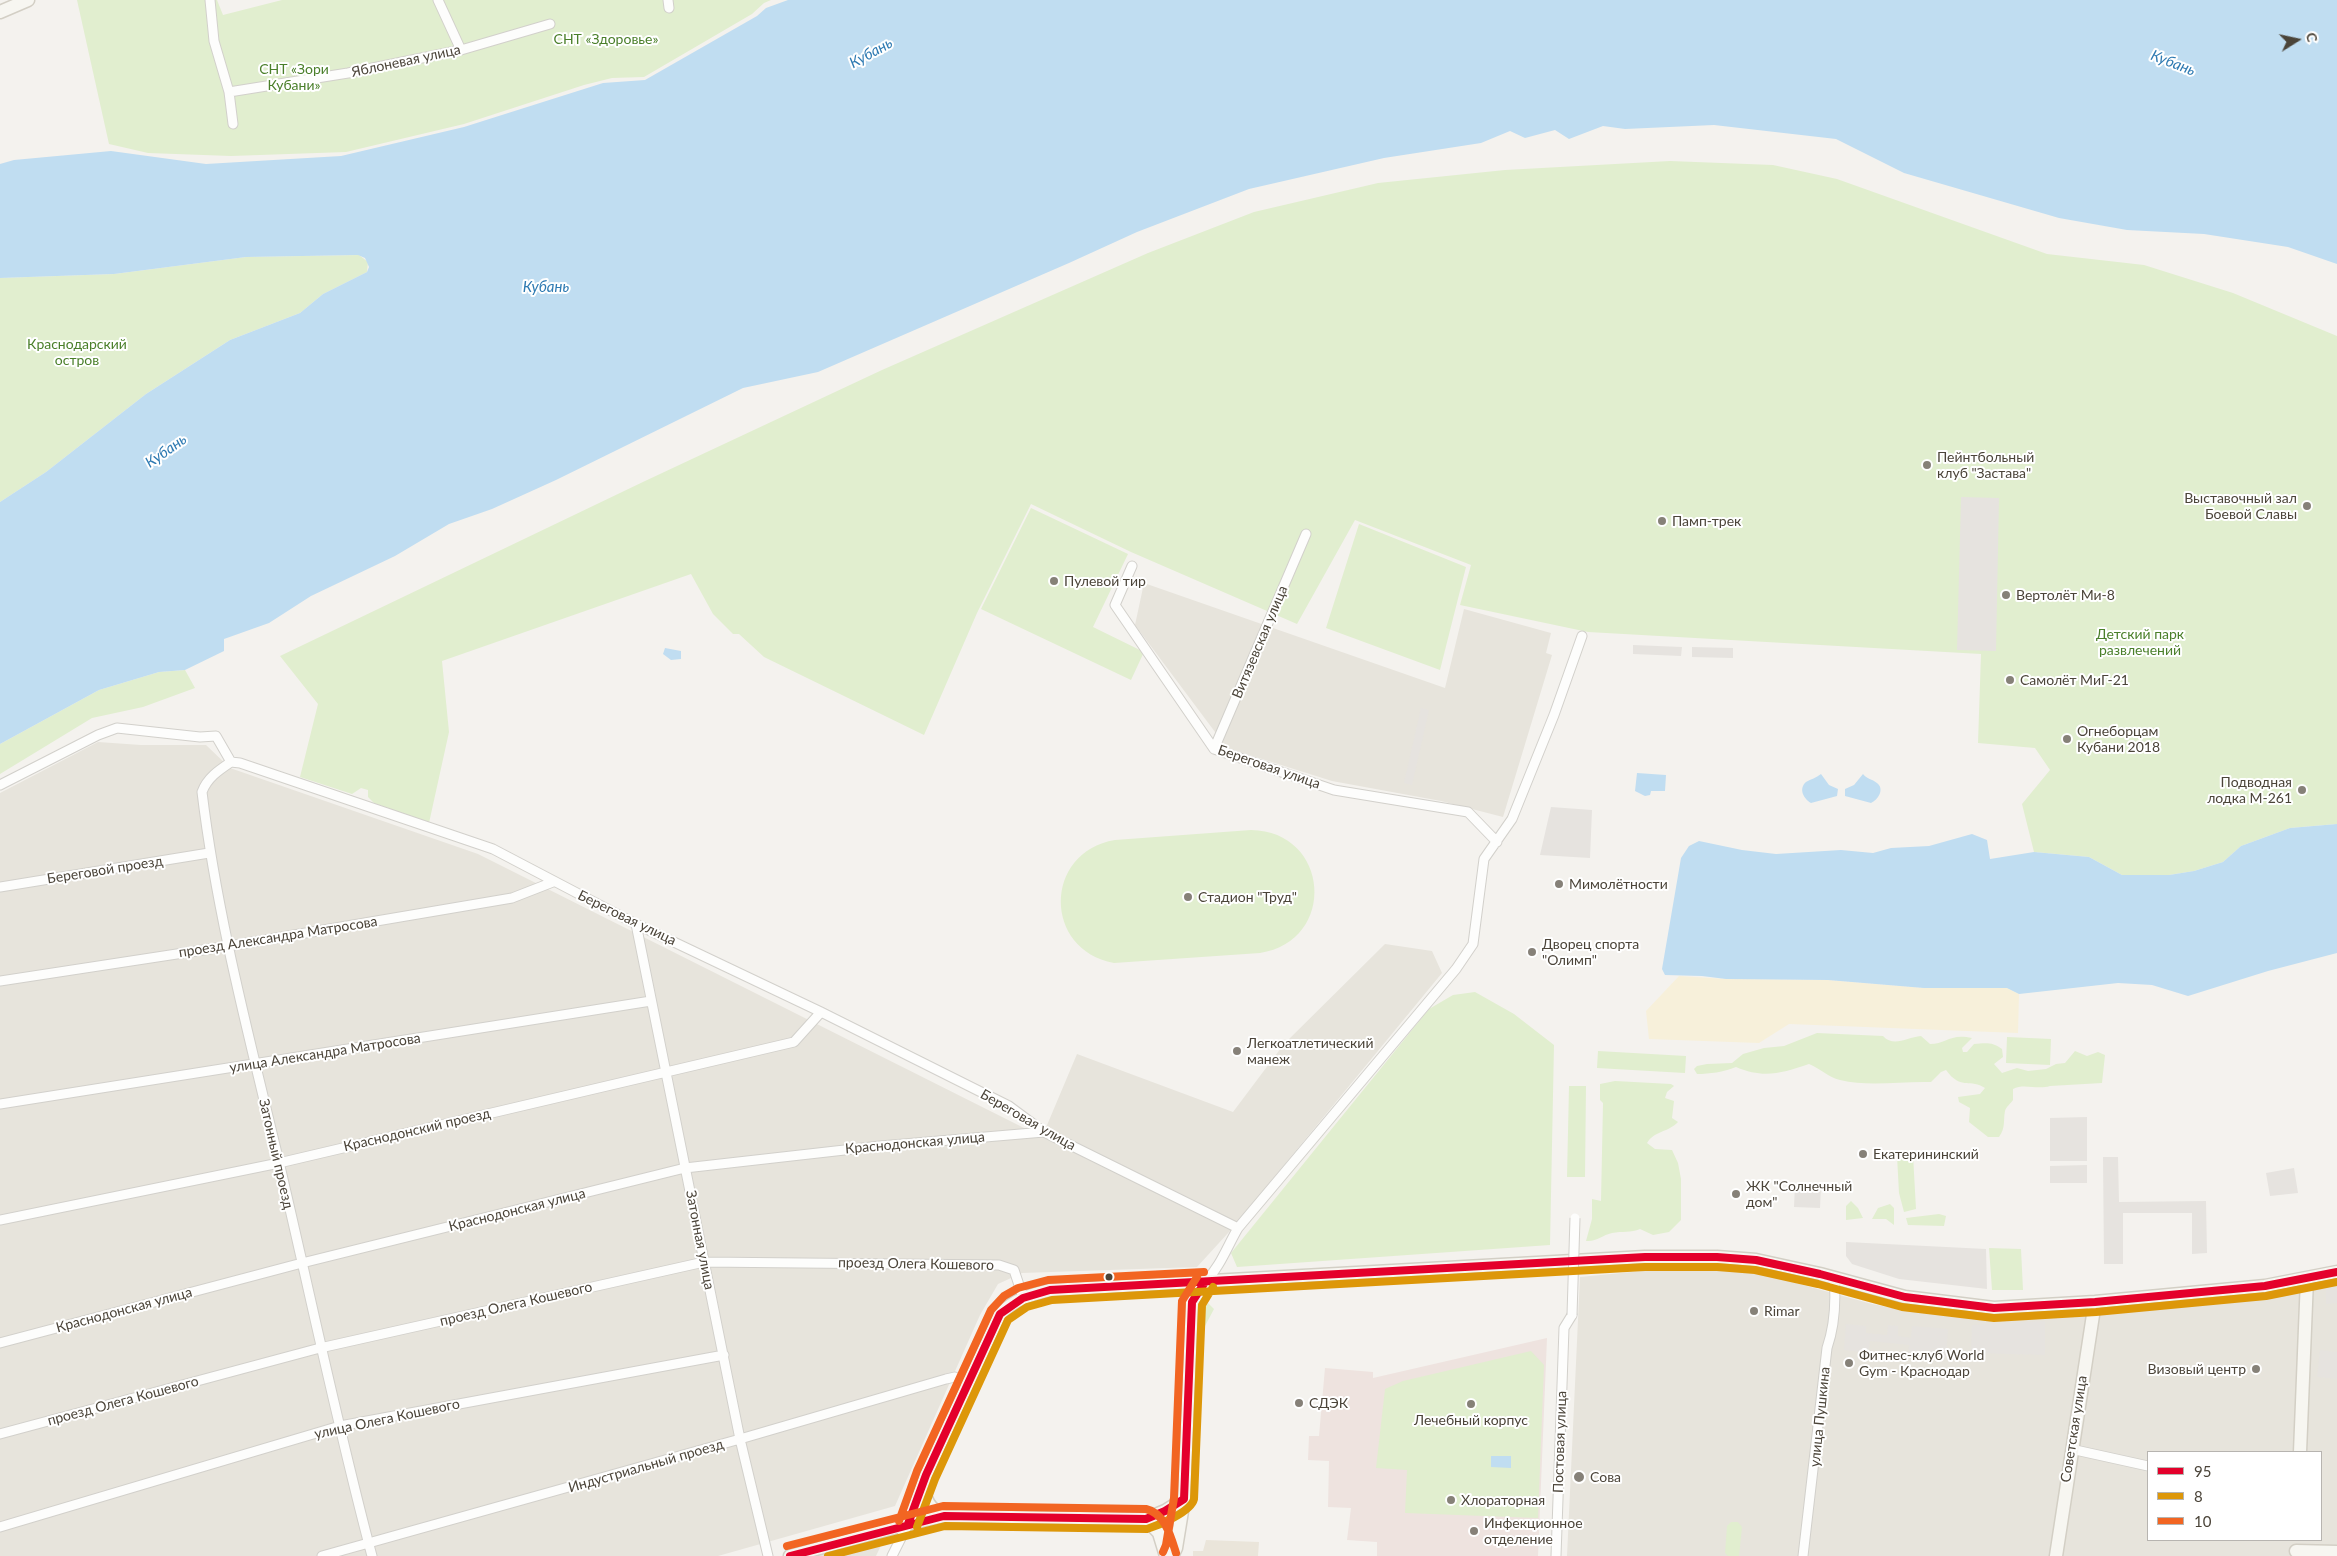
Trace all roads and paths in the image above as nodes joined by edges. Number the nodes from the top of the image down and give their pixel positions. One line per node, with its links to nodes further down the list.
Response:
1 (28, 0): 4 (main road)
2 (210, 0): 7 (street)
3 (438, 0): 6 (street)
4 (0, 12)
5 (550, 24): 6 (street, Яблоневая улица)
6 (461, 50): 7 (street, Яблоневая улица)
7 (229, 92): 8 (street)
8 (233, 124)
9 (1306, 534): 12 (street, Витязевская улица)
10 (1132, 566): 12 (street, Береговая улица)
11 (1582, 636): 15 (street)
12 (1214, 750): 15 (street, Береговая улица)
13 (231, 762): 14 (street); 16 (street, Затонный проезд); 17 (street, Береговая улица)
14 (0, 785)
15 (1497, 842): 32 (street)
16 (209, 853): 18 (street, Береговой проезд); 20 (street, Затонный проезд)
17 (553, 882): 19 (street, Береговая улица); 20 (street, проезд Александра Матросова)
18 (0, 887)
19 (636, 924): 22 (street, Затонная улица); 23 (street, Береговая улица)
20 (229, 946): 21 (street, проезд Александра Матросова); 24 (street, Затонный проезд)
21 (0, 981)
22 (651, 1001): 24 (street, улица Александра Матросова); 25 (street, Затонная улица)
23 (821, 1012): 25 (street, Краснодонский проезд); 27 (street, Береговая улица)
24 (255, 1064): 26 (street, улица Александра Матросова); 28 (street, Затонный проезд)
25 (664, 1071): 28 (street, Краснодонский проезд); 29 (street, Затонная улица)
26 (0, 1104)
27 (1044, 1132): 29 (street, Краснодонская улица); 32 (street, Береговая улица)
28 (279, 1163): 31 (street, Краснодонский проезд); 34 (street, Затонный проезд)
29 (685, 1168): 33 (street, Затонная улица); 34 (street, Краснодонская улица)
30 (1575, 1218): 67 (street, Постовая улица, bridge)
31 (0, 1220)
32 (1238, 1228): 38 (street)
33 (704, 1262): 39 (street, проезд Олега Кошевого); 42 (street, проезд Олега Кошевого); 43 (street, Затонная улица)
34 (302, 1263): 41 (street, Краснодонская улица); 42 (street, Затонный проезд)
35 (2337, 1272): 37 (main road)
36 (1834, 1278): 38 (main road); 40 (main road); 68 (street, улица Пушкина)
37 (2307, 1279): 40 (main road); 49 (main road)
38 (1205, 1282): 39 (main road); 52 (main road)
39 (1023, 1297): 44 (main road)
40 (2095, 1302): 48 (main road, Советская улица)
41 (0, 1343)
42 (320, 1348): 45 (street, Затонный проезд); 46 (street, проезд Олега Кошевого)
43 (724, 1355): 45 (street, улица Олега Кошевого); 47 (street, Затонная улица)
44 (968, 1384): 47 (street, Индустриальный проезд); 51 (main road)
45 (340, 1426): 56 (street, улица Олега Кошевого); 57 (street, Затонный проезд)
46 (0, 1434)
47 (740, 1439): 57 (street, Индустриальный проезд); 62 (street, Затонная улица)
48 (2071, 1449): 50 (street); 69 (main road, Советская улица)
49 (2300, 1451)
50 (2147, 1466)
51 (926, 1475): 53 (main road); 55 (main road)
52 (1184, 1499): 54 (main road); 66 (main road)
53 (944, 1516): 54 (main road); 55 (main road)
54 (1146, 1519): 65 (main road)
55 (908, 1524): 63 (main road); 64 (street)
56 (0, 1527)
57 (369, 1543): 60 (street, Индустриальный проезд); 61 (street, Затонный проезд)
58 (2296, 1549): 59 (main road)
59 (2337, 1552)
60 (322, 1556)
61 (372, 1556)
62 (768, 1556)
63 (790, 1556)
64 (892, 1556)
65 (1166, 1556)
66 (1172, 1556)
67 (1556, 1556)
68 (1803, 1556)
69 (2056, 1556)

